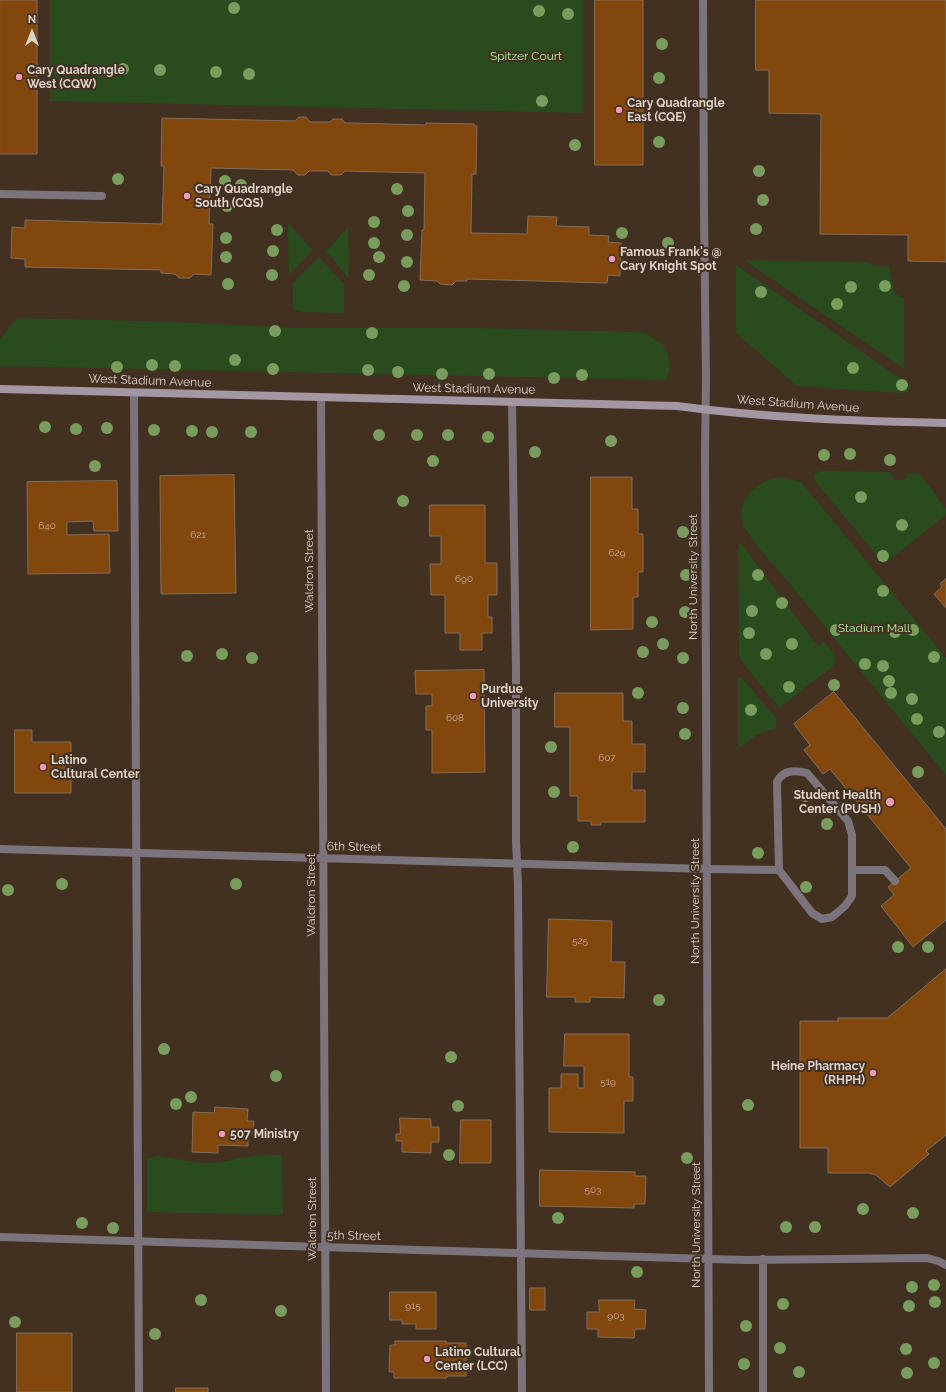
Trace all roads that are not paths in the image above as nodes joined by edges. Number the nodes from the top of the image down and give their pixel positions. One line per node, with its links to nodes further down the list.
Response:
1 (703, 0): 8 (street, North University Street)
2 (0, 194): 3 (street)
3 (102, 196)
4 (0, 389): 5 (street, West Stadium Avenue)
5 (134, 393): 6 (street, West Stadium Avenue); 11 (street)
6 (321, 398): 7 (street, West Stadium Avenue); 12 (street, Waldron Street)
7 (512, 402): 8 (street, West Stadium Avenue); 13 (street)
8 (706, 410): 9 (street, West Stadium Avenue); 14 (street, North University Street)
9 (946, 423)
10 (0, 849): 11 (street, 6th Street)
11 (136, 853): 12 (street, 6th Street); 19 (street)
12 (323, 858): 13 (street, 6th Street); 20 (street, Waldron Street)
13 (517, 864): 14 (street, 6th Street); 21 (street)
14 (707, 869): 15 (street, 6th Street); 22 (street, North University Street)
15 (779, 870): 16 (street); 16 (street)
16 (852, 870): 17 (street)
17 (895, 881)
18 (0, 1237): 19 (street, 5th Street)
19 (138, 1242): 20 (street, 5th Street); 25 (street)
20 (324, 1247): 21 (street, 5th Street); 26 (street, Waldron Street)
21 (521, 1252): 22 (street, 5th Street); 27 (street)
22 (708, 1259): 23 (street, 5th Street); 28 (street, North University Street)
23 (764, 1259): 24 (street, 5th Street); 29 (street)
24 (946, 1265)
25 (139, 1392)
26 (326, 1392)
27 (522, 1392)
28 (709, 1392)
29 (763, 1392)

